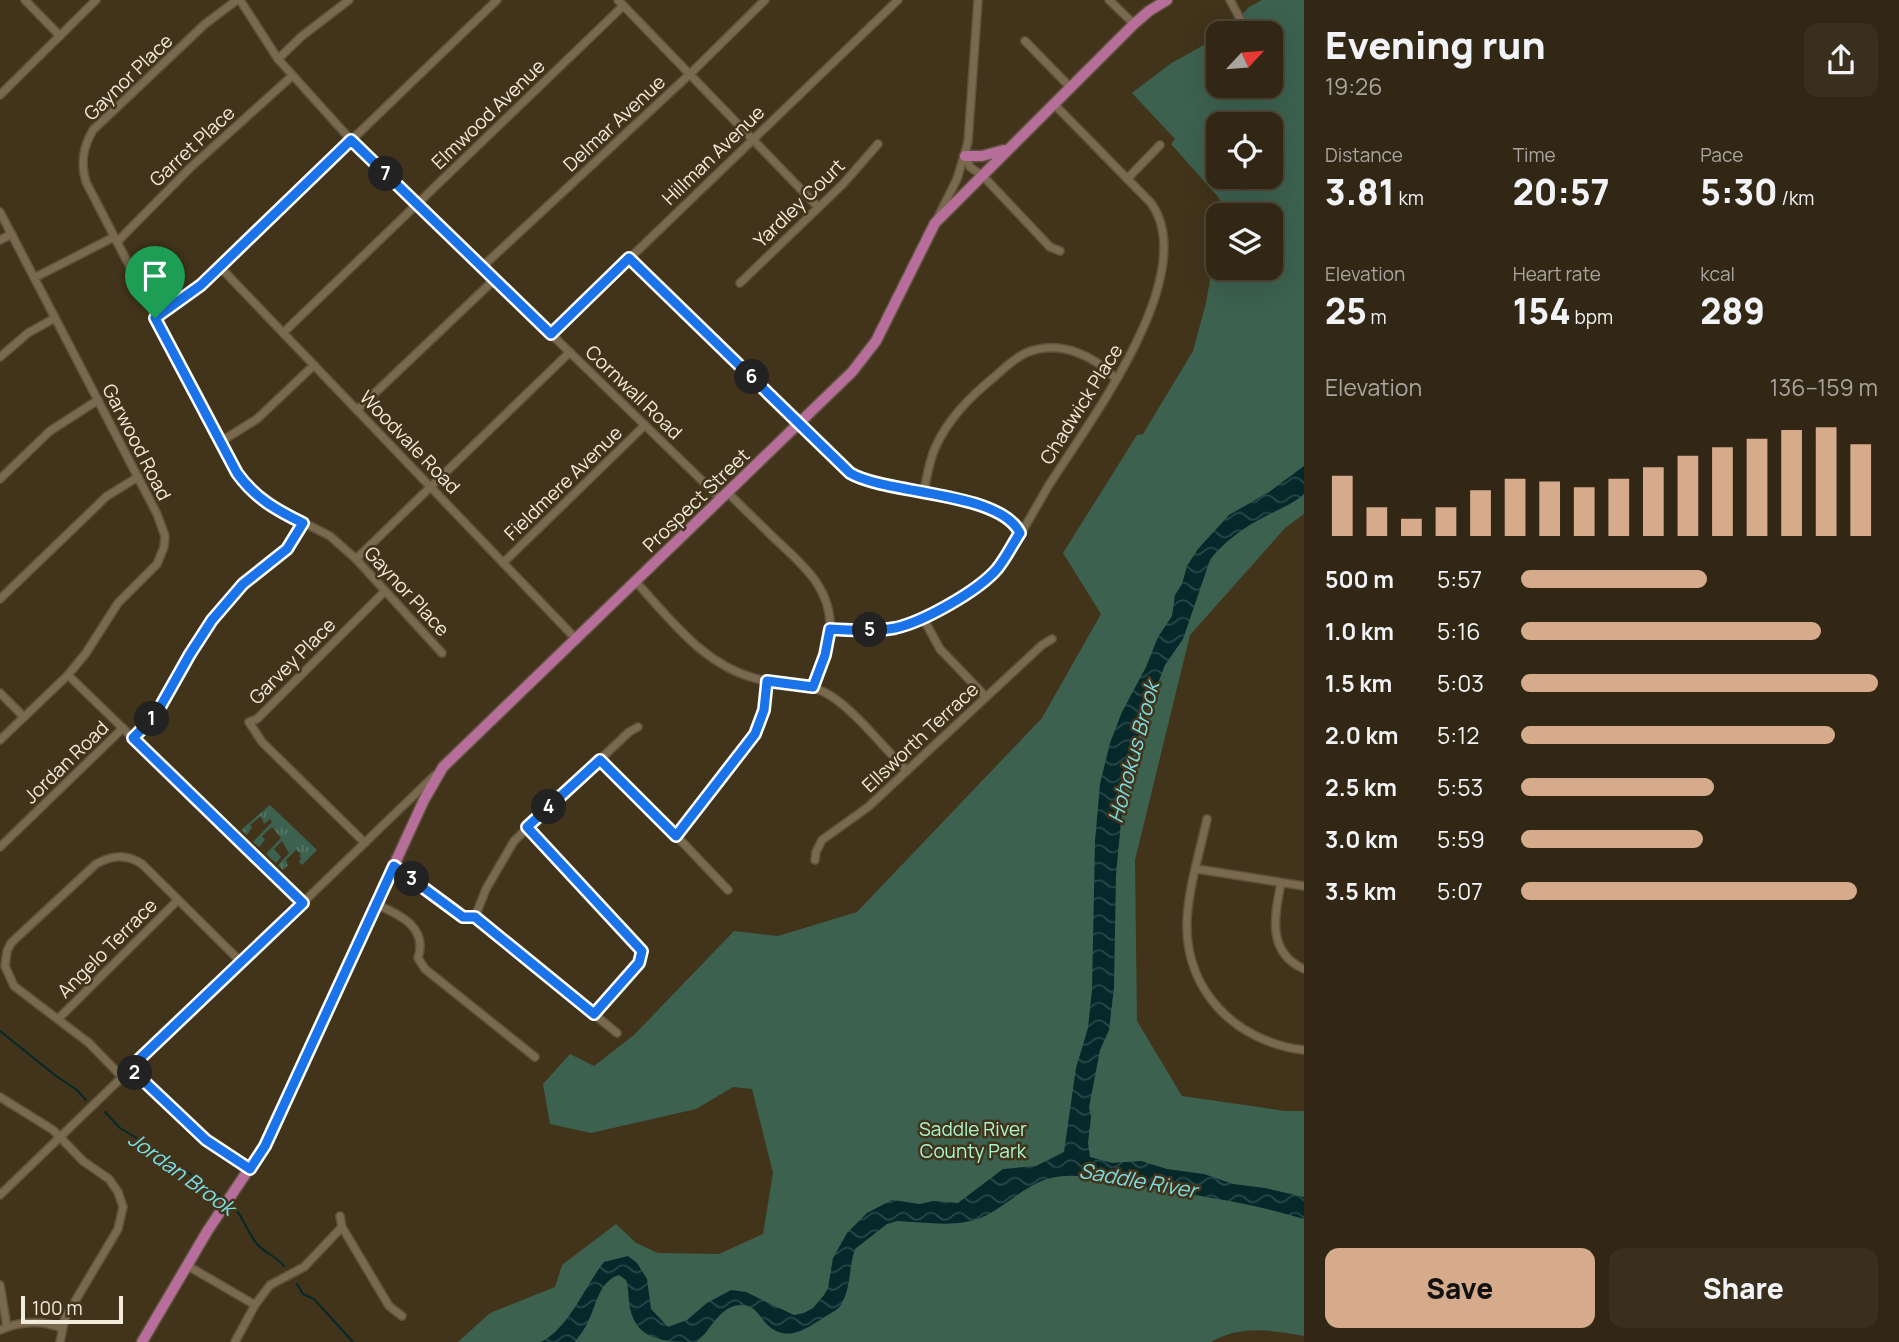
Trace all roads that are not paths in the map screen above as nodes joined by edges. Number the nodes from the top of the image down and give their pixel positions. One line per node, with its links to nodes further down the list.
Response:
1 (25, 0): 15 (street)
2 (96, 0): 15 (street)
3 (239, 0): 17 (street, Cornwall Road); 37 (street, Gaynor Place)
4 (496, 0): 24 (street)
5 (765, 0): 18 (street, Delmar Avenue)
6 (898, 0): 23 (street, Hillman Avenue)
7 (978, 0): 28 (street)
8 (1109, 0): 14 (street)
9 (1167, 0): 14 (main road, Prospect Street)
10 (1230, 0): 13 (street)
11 (343, 2): 17 (street)
12 (621, 3): 18 (street); 31 (street, Elmwood Avenue)
13 (1241, 21)
14 (1134, 24): 20 (main road, Prospect Street)
15 (60, 36): 21 (street)
16 (1025, 41): 20 (street)
17 (278, 59): 19 (street, Cornwall Road)
18 (691, 74): 23 (street); 41 (street, Delmar Avenue)
19 (292, 76): 24 (street, Cornwall Road); 37 (street, Garret Place)
20 (1070, 87): 22 (main road, Prospect Street)
21 (0, 95)
22 (1054, 104): 27 (main road, Prospect Street); 30 (street, Chadwick Place)
23 (752, 139): 32 (street); 39 (street, Hillman Avenue)
24 (351, 140): 31 (street, Cornwall Road); 40 (street)
25 (878, 144): 32 (street, Yardley Court)
26 (1160, 145): 30 (street)
27 (1008, 149): 28 (main road); 29 (main road, Prospect Street)
28 (965, 156): 29 (street); 34 (street)
29 (983, 176): 34 (main road, Prospect Street); 38 (street)
30 (1127, 179): 52 (street, Chadwick Place)
31 (417, 204): 41 (street, Cornwall Road); 47 (street, Elmwood Avenue)
32 (818, 207): 44 (street, Yardley Court)
33 (0, 212): 35 (street, Garwood Road)
34 (935, 223): 55 (main road, Prospect Street)
35 (12, 234): 36 (street); 42 (street, Garwood Road)
36 (0, 240)
37 (116, 240): 42 (street, Garret Place); 46 (street, Gaynor Place)
38 (1060, 251)
39 (629, 258): 48 (street, Hillman Avenue); 55 (street)
40 (220, 267): 46 (street); 47 (street, Woodvale Road)
41 (482, 267): 43 (street, Cornwall Road)
42 (34, 278): 45 (street, Garwood Road)
43 (495, 279): 48 (street, Cornwall Road); 54 (street)
44 (740, 283)
45 (55, 318): 50 (street); 53 (street, Garwood Road)
46 (155, 318): 57 (street, Gaynor Place)
47 (283, 333): 51 (street, Woodvale Road)
48 (551, 334): 49 (street, Cornwall Road)
49 (570, 352): 56 (street, Cornwall Road); 60 (street)
50 (0, 356)
51 (314, 365): 54 (street, Woodvale Road); 57 (street)
52 (1116, 379): 61 (street); 64 (street, Chadwick Place)
53 (98, 400): 58 (street, Garwood Road); 59 (street)
54 (357, 410): 60 (street, Woodvale Road)
55 (799, 423): 61 (street); 62 (main road, Prospect Street)
56 (645, 425): 62 (street, Cornwall Road); 66 (street, Fieldmere Avenue)
57 (220, 442): 63 (street, Gaynor Place)
58 (138, 477): 69 (street); 75 (street, Garwood Road)
59 (0, 479)
60 (430, 487): 65 (street); 66 (street, Woodvale Road)
61 (924, 491): 64 (street)
62 (724, 496): 67 (main road, Prospect Street); 71 (street, Cornwall Road)
63 (303, 523): 65 (street, Gaynor Place); 83 (street)
64 (1020, 533): 70 (street, Chadwick Place)
65 (356, 559): 68 (street, Gaynor Place)
66 (503, 563): 73 (street, Woodvale Road)
67 (636, 582): 73 (main road, Prospect Street); 76 (street)
68 (385, 591): 74 (street, Gaynor Place); 91 (street, Garvey Place)
69 (0, 599)
70 (923, 618): 71 (street, Chadwick Place); 79 (street)
71 (830, 629): 77 (street)
72 (1052, 639): 79 (street, Ellsworth Terrace)
73 (577, 640): 86 (main road, Prospect Street)
74 (442, 653)
75 (68, 675): 80 (street, Garwood Road); 82 (street)
76 (767, 681): 77 (street); 90 (street)
77 (813, 687): 87 (street)
78 (0, 693): 80 (street)
79 (986, 698): 87 (street, Ellsworth Terrace)
80 (24, 718): 84 (street, Garwood Road)
81 (638, 727): 85 (street)
82 (123, 728): 83 (street); 92 (street, Jordan Road)
83 (133, 738): 100 (street)
84 (0, 740)
85 (600, 760): 89 (street); 90 (street)
86 (443, 767): 91 (street, Prospect Street); 94 (main road)
87 (907, 771): 93 (street, Ellsworth Terrace)
88 (1207, 819): 95 (street)
89 (527, 827): 102 (street); 105 (street)
90 (676, 836): 98 (street)
91 (365, 843): 100 (street, Prospect Street)
92 (0, 847)
93 (815, 860)
94 (394, 866): 101 (main road); 102 (street)
95 (1197, 869): 96 (street); 108 (street)
96 (1281, 883): 97 (street); 104 (street)
97 (1304, 886)
98 (728, 890)
99 (178, 900): 103 (street); 106 (street, Angelo Terrace); 106 (street)
100 (303, 903): 103 (street, Prospect Street)
101 (376, 904): 109 (street); 114 (main road)
102 (475, 917): 105 (street)
103 (241, 962): 110 (street, Prospect Street)
104 (1304, 969)
105 (594, 1014): 107 (street)
106 (58, 1019): 111 (street)
107 (617, 1033)
108 (1304, 1049)
109 (535, 1057)
110 (130, 1068): 111 (street, Prospect Street); 114 (street)
111 (122, 1077): 113 (street, Prospect Street)
112 (0, 1097): 113 (street)
113 (60, 1139): 115 (street, Prospect Street); 122 (street)
114 (250, 1169): 118 (main road)
115 (0, 1195)
116 (340, 1216): 117 (street)
117 (342, 1227): 120 (street); 121 (street)
118 (188, 1266): 120 (street); 125 (main road)
119 (0, 1285): 123 (street)
120 (255, 1305): 126 (street)
121 (402, 1316)
122 (62, 1328): 123 (street); 124 (street)
123 (3, 1329)
124 (60, 1342)
125 (142, 1342)
126 (235, 1342)

